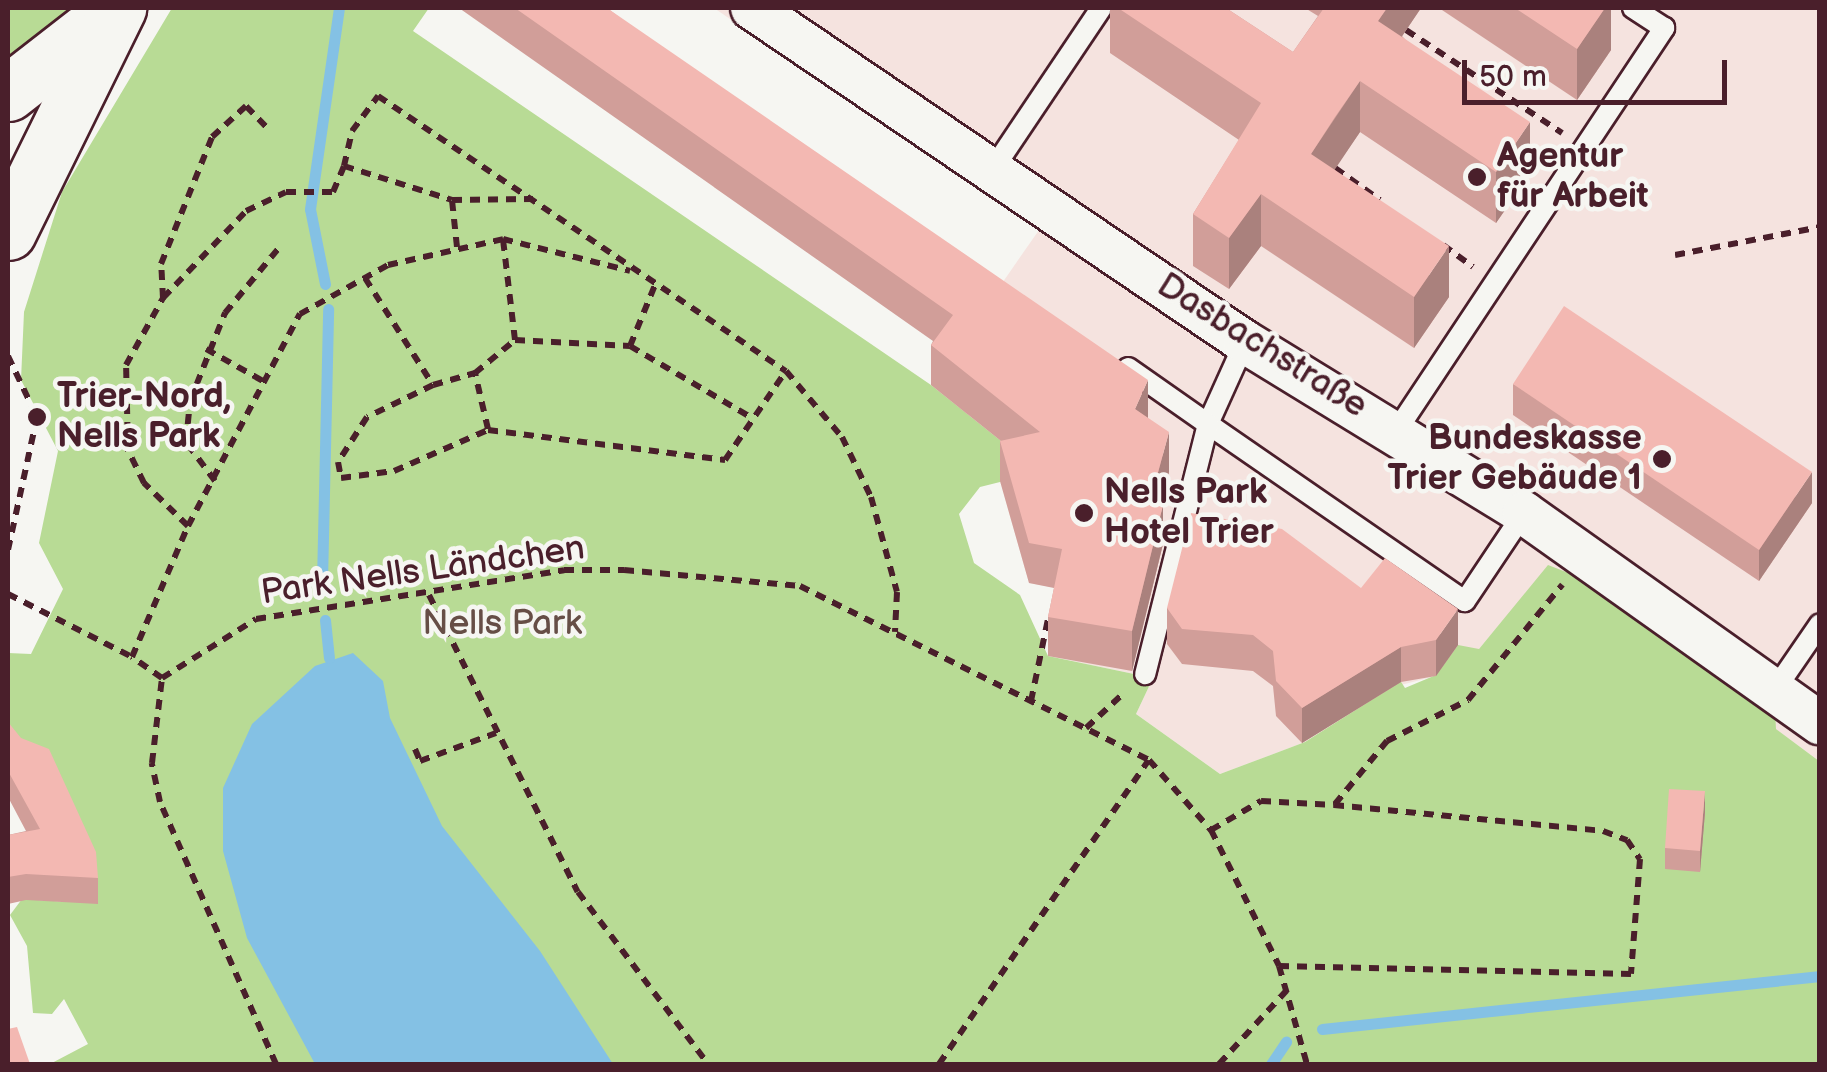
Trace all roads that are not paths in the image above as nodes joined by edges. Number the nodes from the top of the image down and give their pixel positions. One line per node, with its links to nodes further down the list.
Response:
1 (108, 8): 6 (main road)
2 (118, 8): 8 (main road)
3 (752, 8): 7 (street, Dasbachstraße)
4 (1101, 8): 7 (lane)
5 (1633, 8): 12 (lane)
6 (8, 93)
7 (993, 169): 9 (street, Dasbachstraße)
8 (8, 232)
9 (1245, 342): 11 (lane); 12 (street, Dasbachstraße)
10 (1113, 357): 11 (lane)
11 (1208, 424): 13 (lane); 15 (lane)
12 (1397, 430): 13 (street, Dasbachstraße)
13 (1524, 513): 16 (street, Dasbachstraße)
14 (1820, 624): 16 (lane)
15 (1144, 674)
16 (1774, 691): 17 (street, Dasbachstraße)
17 (1820, 723)

